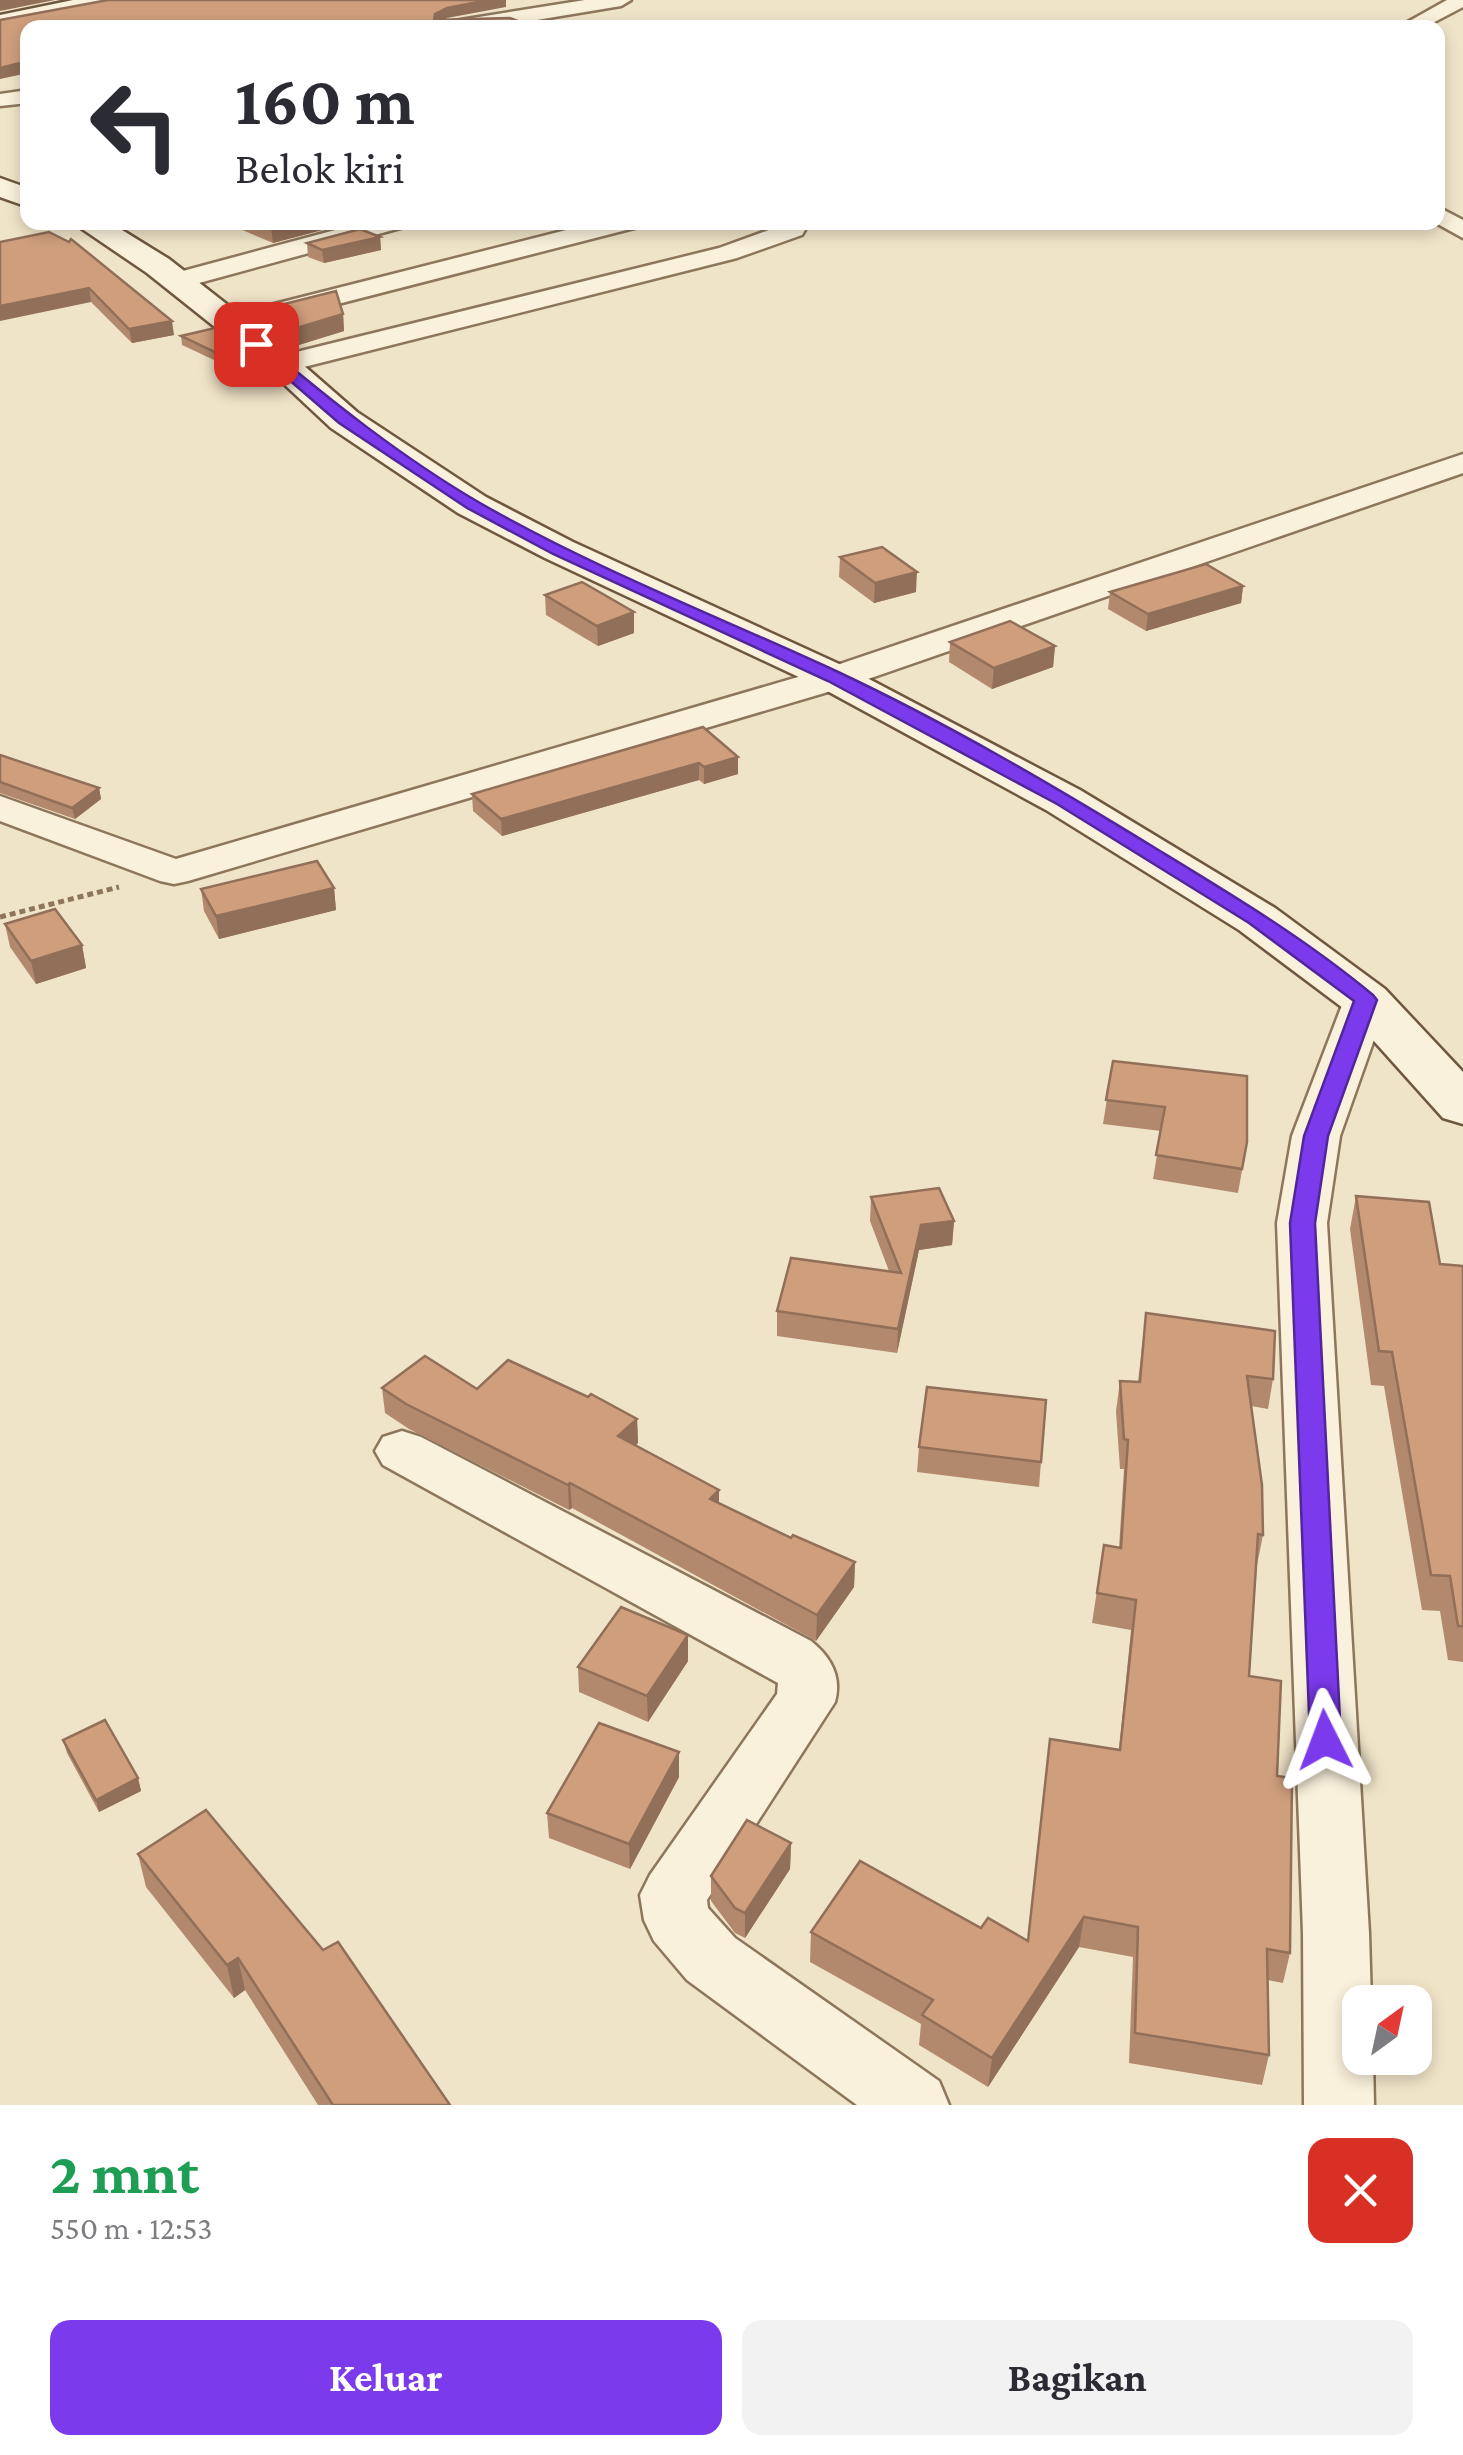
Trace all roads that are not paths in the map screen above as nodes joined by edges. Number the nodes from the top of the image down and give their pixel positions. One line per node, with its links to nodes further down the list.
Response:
1 (108, 0): 6 (street)
2 (621, 0): 4 (street)
3 (1462, 0): 5 (street)
4 (497, 20)
5 (1423, 20)
6 (0, 22)
7 (101, 230): 11 (street)
8 (366, 230): 11 (street)
9 (599, 230): 12 (street)
10 (793, 230): 13 (street)
11 (176, 282): 12 (street)
12 (229, 324): 13 (street)
13 (282, 364): 15 (street)
14 (1463, 463): 15 (street)
15 (834, 678): 16 (street); 17 (street)
16 (0, 808)
17 (1366, 1000): 18 (street); 21 (street)
18 (1463, 1106)
19 (402, 1451): 20 (street)
20 (914, 2105)
21 (1339, 2105)

